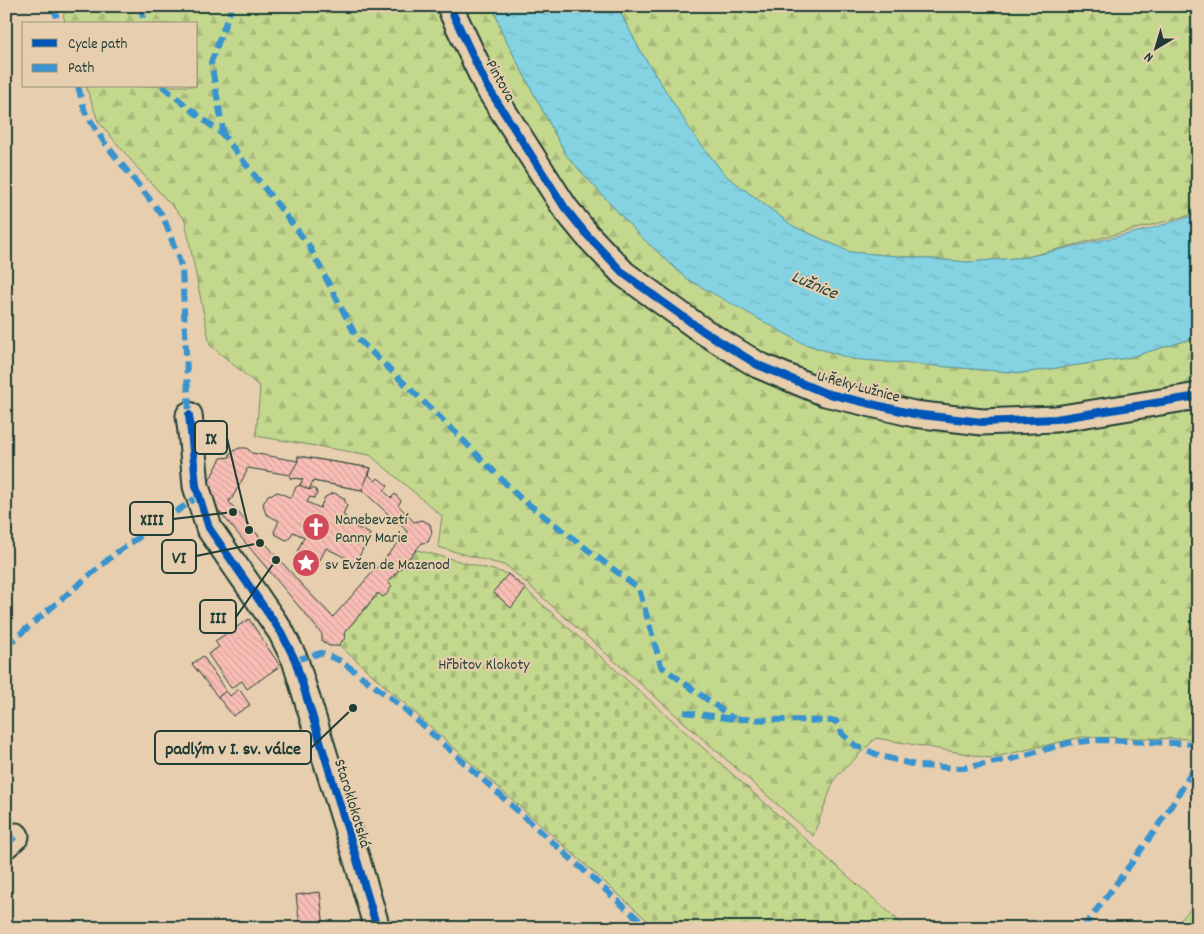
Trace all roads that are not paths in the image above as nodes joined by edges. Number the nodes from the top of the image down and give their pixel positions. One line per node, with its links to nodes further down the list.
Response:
1 (450, 6): 2 (street, Pintova)
2 (536, 164): 3 (street, U Řeky Lužnice)
3 (1198, 396)
4 (189, 415): 5 (street, Staroklokotská)
5 (377, 928)

